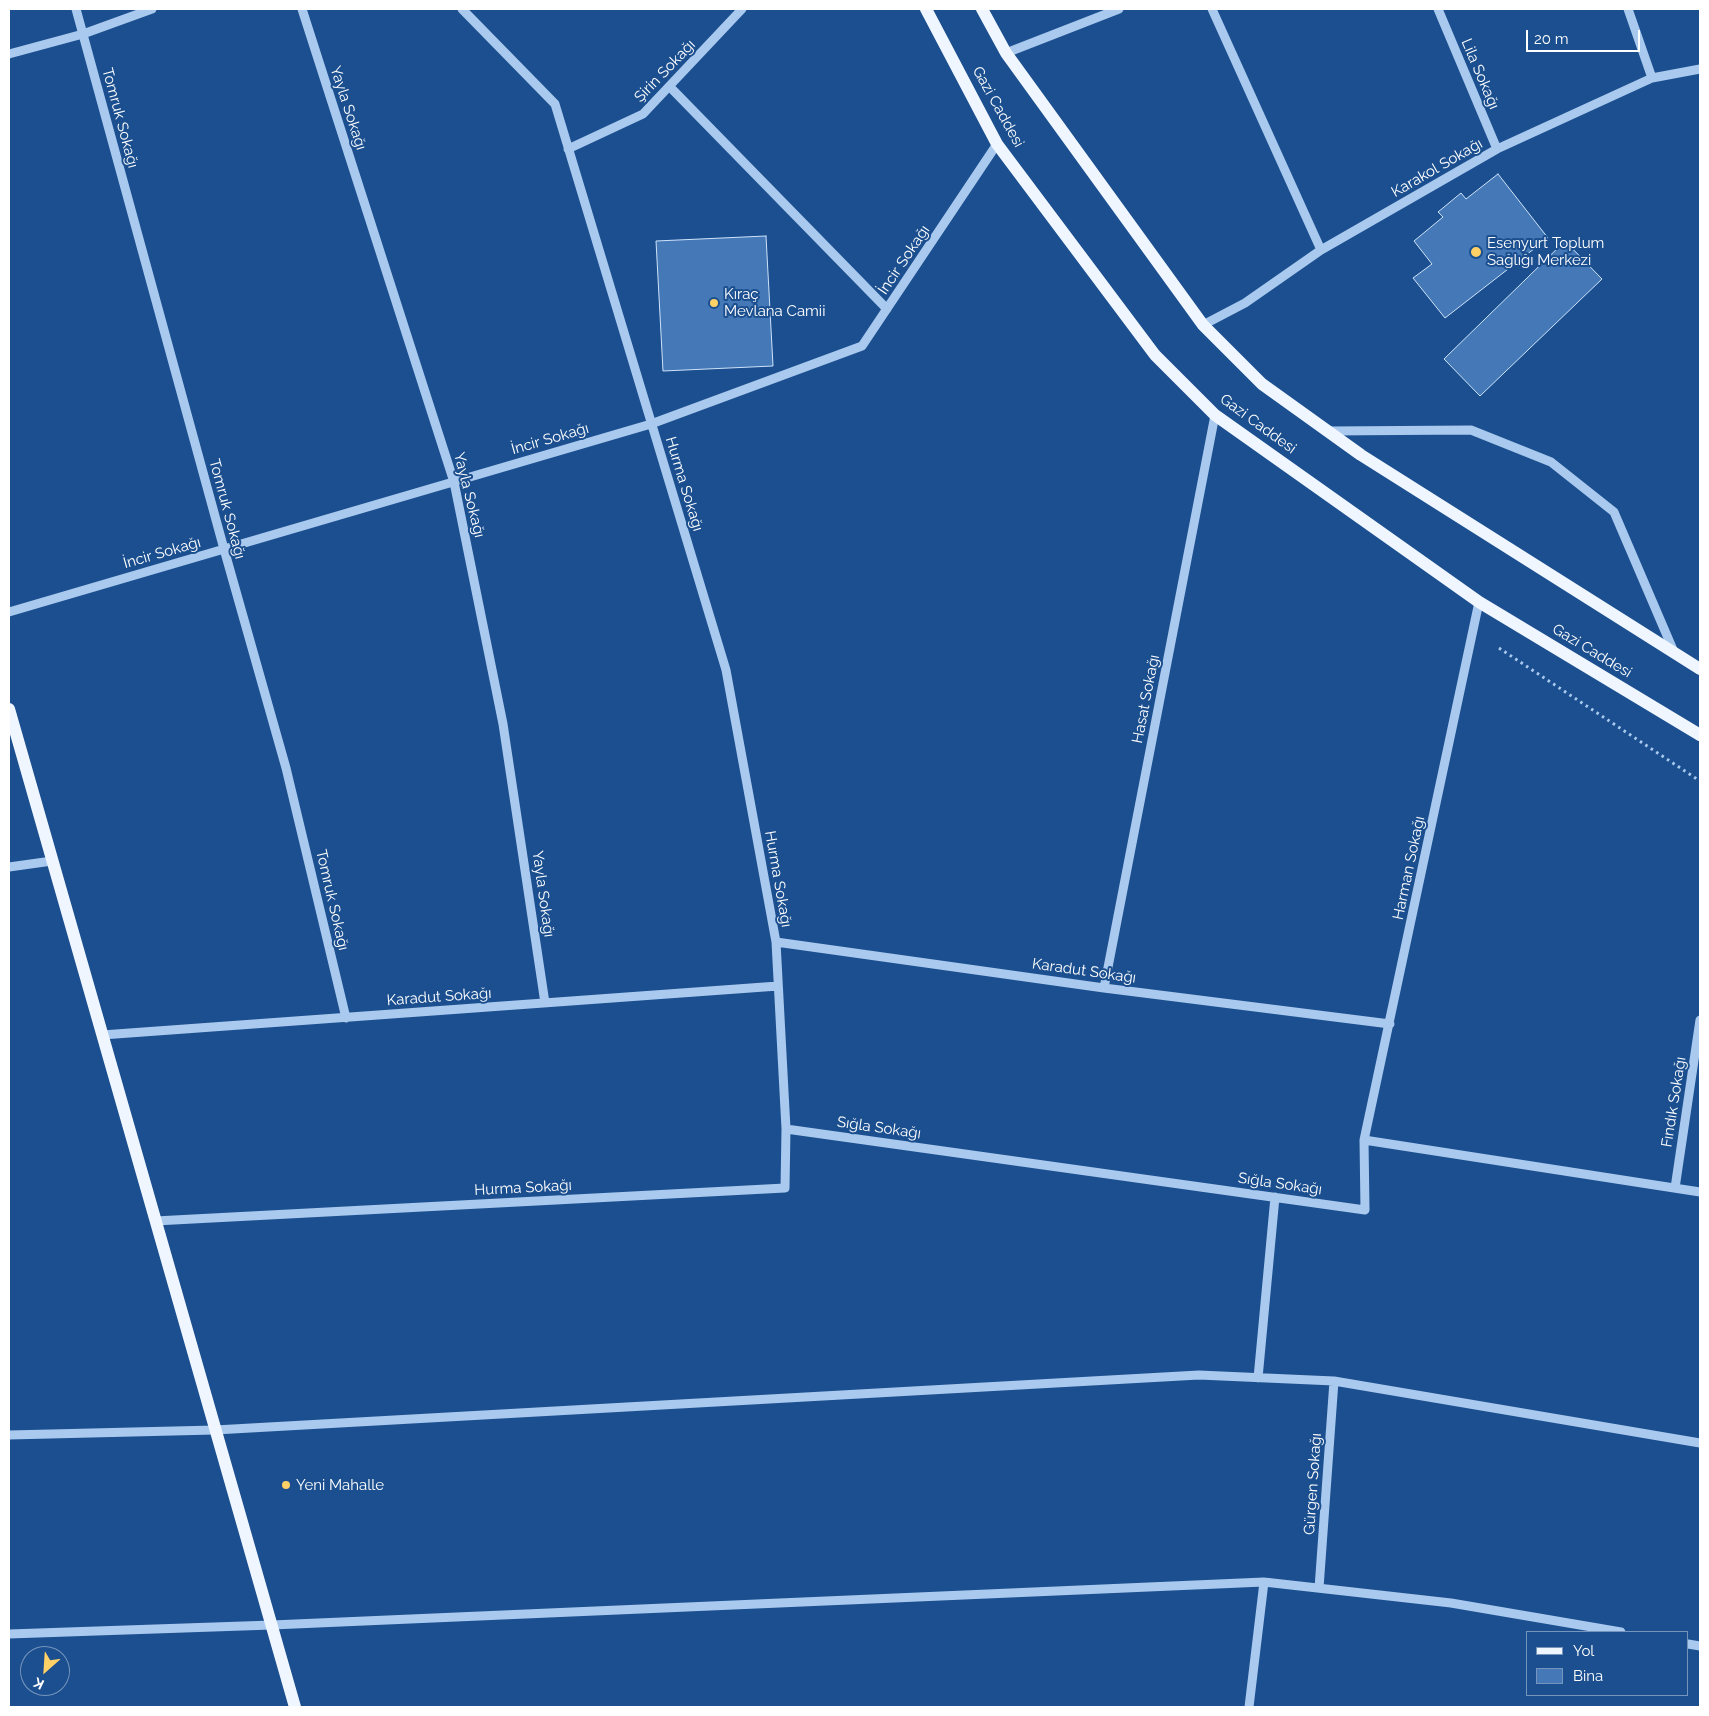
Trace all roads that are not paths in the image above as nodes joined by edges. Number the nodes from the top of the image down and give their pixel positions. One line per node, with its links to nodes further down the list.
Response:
1 (76, 9): 12 (street, Tomruk Sokağı)
2 (152, 9): 12 (street)
3 (302, 9): 27 (street, Yayla Sokağı)
4 (462, 9): 19 (street, Hurma Sokağı)
5 (742, 9): 17 (street, Şirin Sokağı)
6 (926, 9): 18 (main road, Gazi Caddesi)
7 (982, 9): 13 (main road)
8 (1119, 9): 13 (street)
9 (1212, 9): 21 (street)
10 (1438, 9): 20 (street, Lila Sokağı)
11 (1628, 9): 16 (street)
12 (83, 34): 14 (street); 28 (street, Tomruk Sokağı)
13 (1006, 53): 23 (main road)
14 (9, 54)
15 (1700, 69): 16 (street, Karakol Sokağı)
16 (1652, 78): 20 (street, Karakol Sokağı)
17 (670, 87): 19 (street, Şirin Sokağı); 22 (street)
18 (997, 144): 22 (street, İncir Sokağı); 24 (main road, Gazi Caddesi)
19 (568, 149): 25 (street, Hurma Sokağı)
20 (1497, 149): 21 (street, Karakol Sokağı)
21 (1321, 250): 23 (street, Karakol Sokağı)
22 (888, 309): 25 (street, İncir Sokağı)
23 (1203, 325): 26 (main road)
24 (1215, 415): 29 (main road, Gazi Caddesi); 39 (street, Hasat Sokağı)
25 (651, 424): 27 (street, İncir Sokağı); 37 (street, Hurma Sokağı)
26 (1329, 431): 31 (main road); 31 (street)
27 (454, 482): 28 (street, İncir Sokağı); 40 (street, Yayla Sokağı)
28 (224, 549): 30 (street, İncir Sokağı); 41 (street, Tomruk Sokağı)
29 (1479, 602): 34 (main road, Gazi Caddesi); 43 (street, Harman Sokağı)
30 (9, 612)
31 (1675, 655): 32 (main road)
32 (1700, 669)
33 (9, 709): 35 (main road)
34 (1700, 735)
35 (52, 861): 36 (street); 44 (main road)
36 (9, 867)
37 (776, 942): 38 (street, Hurma Sokağı); 39 (street, Karadut Sokağı)
38 (778, 986): 40 (street, Karadut Sokağı); 45 (street, Hurma Sokağı)
39 (1104, 988): 43 (street, Karadut Sokağı)
40 (545, 1003): 41 (street, Karadut Sokağı)
41 (346, 1018): 44 (street, Karadut Sokağı)
42 (1700, 1020): 47 (street, Fındık Sokağı)
43 (1390, 1024): 46 (street, Harman Sokağı)
44 (102, 1035): 50 (main road)
45 (786, 1129): 49 (street, Sığla Sokağı); 50 (street, Hurma Sokağı)
46 (1364, 1140): 47 (street); 49 (street, Sığla Sokağı)
47 (1675, 1188): 48 (street)
48 (1700, 1192)
49 (1275, 1198): 51 (street)
50 (156, 1221): 53 (main road)
51 (1258, 1378): 52 (street); 53 (street)
52 (1334, 1381): 55 (street); 57 (street, Gürgen Sokağı)
53 (215, 1430): 54 (street); 58 (main road)
54 (9, 1435)
55 (1700, 1443)
56 (1264, 1582): 57 (street); 58 (street); 62 (street)
57 (1319, 1588): 59 (street)
58 (272, 1625): 60 (street); 61 (main road)
59 (1615, 1631)
60 (9, 1634)
61 (295, 1707)
62 (1249, 1707)

